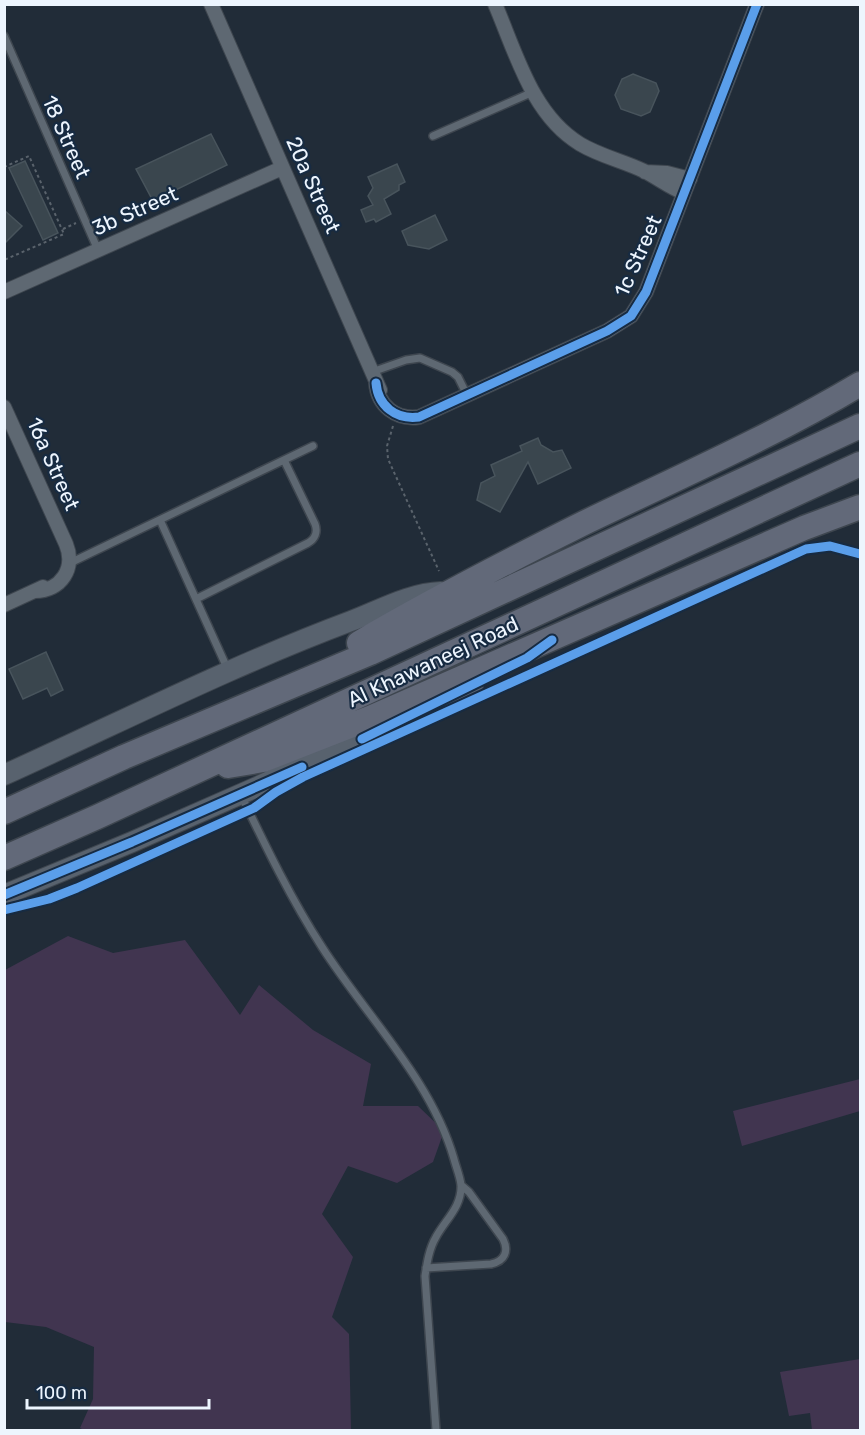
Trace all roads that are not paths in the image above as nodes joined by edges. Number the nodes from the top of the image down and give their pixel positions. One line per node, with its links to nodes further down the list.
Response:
1 (211, 4): 7 (street, 20a Street)
2 (495, 4): 5 (street)
3 (757, 4): 9 (street, 1c Street)
4 (4, 36): 11 (lane, 18 Street)
5 (533, 92): 6 (lane); 8 (street)
6 (433, 136)
7 (282, 168): 11 (street, 3b Street); 13 (street, 20a Street)
8 (645, 171): 9 (street); 10 (street)
9 (690, 179): 10 (street, 1c Street)
10 (684, 194): 15 (street, 1c Street)
11 (98, 250): 12 (street, 3b Street)
12 (4, 292)
13 (374, 378): 15 (lane); 17 (street, 20a Street)
14 (861, 384): 25 (highway)
15 (467, 395): 17 (street, 1c Street)
16 (4, 406): 24 (street, 16a Street)
17 (398, 411)
18 (861, 426): 30 (highway, Al Khawaneej Road)
19 (313, 446): 20 (lane)
20 (284, 460): 23 (lane); 26 (lane)
21 (861, 464): 31 (highway, Al Khawaneej Road)
22 (861, 507): 28 (highway)
23 (160, 520): 24 (lane); 26 (lane)
24 (65, 569): 27 (street)
25 (444, 582): 29 (street); 30 (highway)
26 (196, 599): 29 (lane)
27 (4, 605)
28 (552, 640): 31 (highway); 33 (street)
29 (229, 672): 32 (street)
30 (289, 688): 34 (highway, Al Khawaneej Road)
31 (211, 765): 35 (highway, Al Khawaneej Road)
32 (4, 775)
33 (241, 795): 36 (street); 37 (lane)
34 (4, 812)
35 (4, 858)
36 (4, 895)
37 (461, 1185): 38 (lane); 38 (lane)
38 (426, 1268): 39 (lane)
39 (436, 1431)

